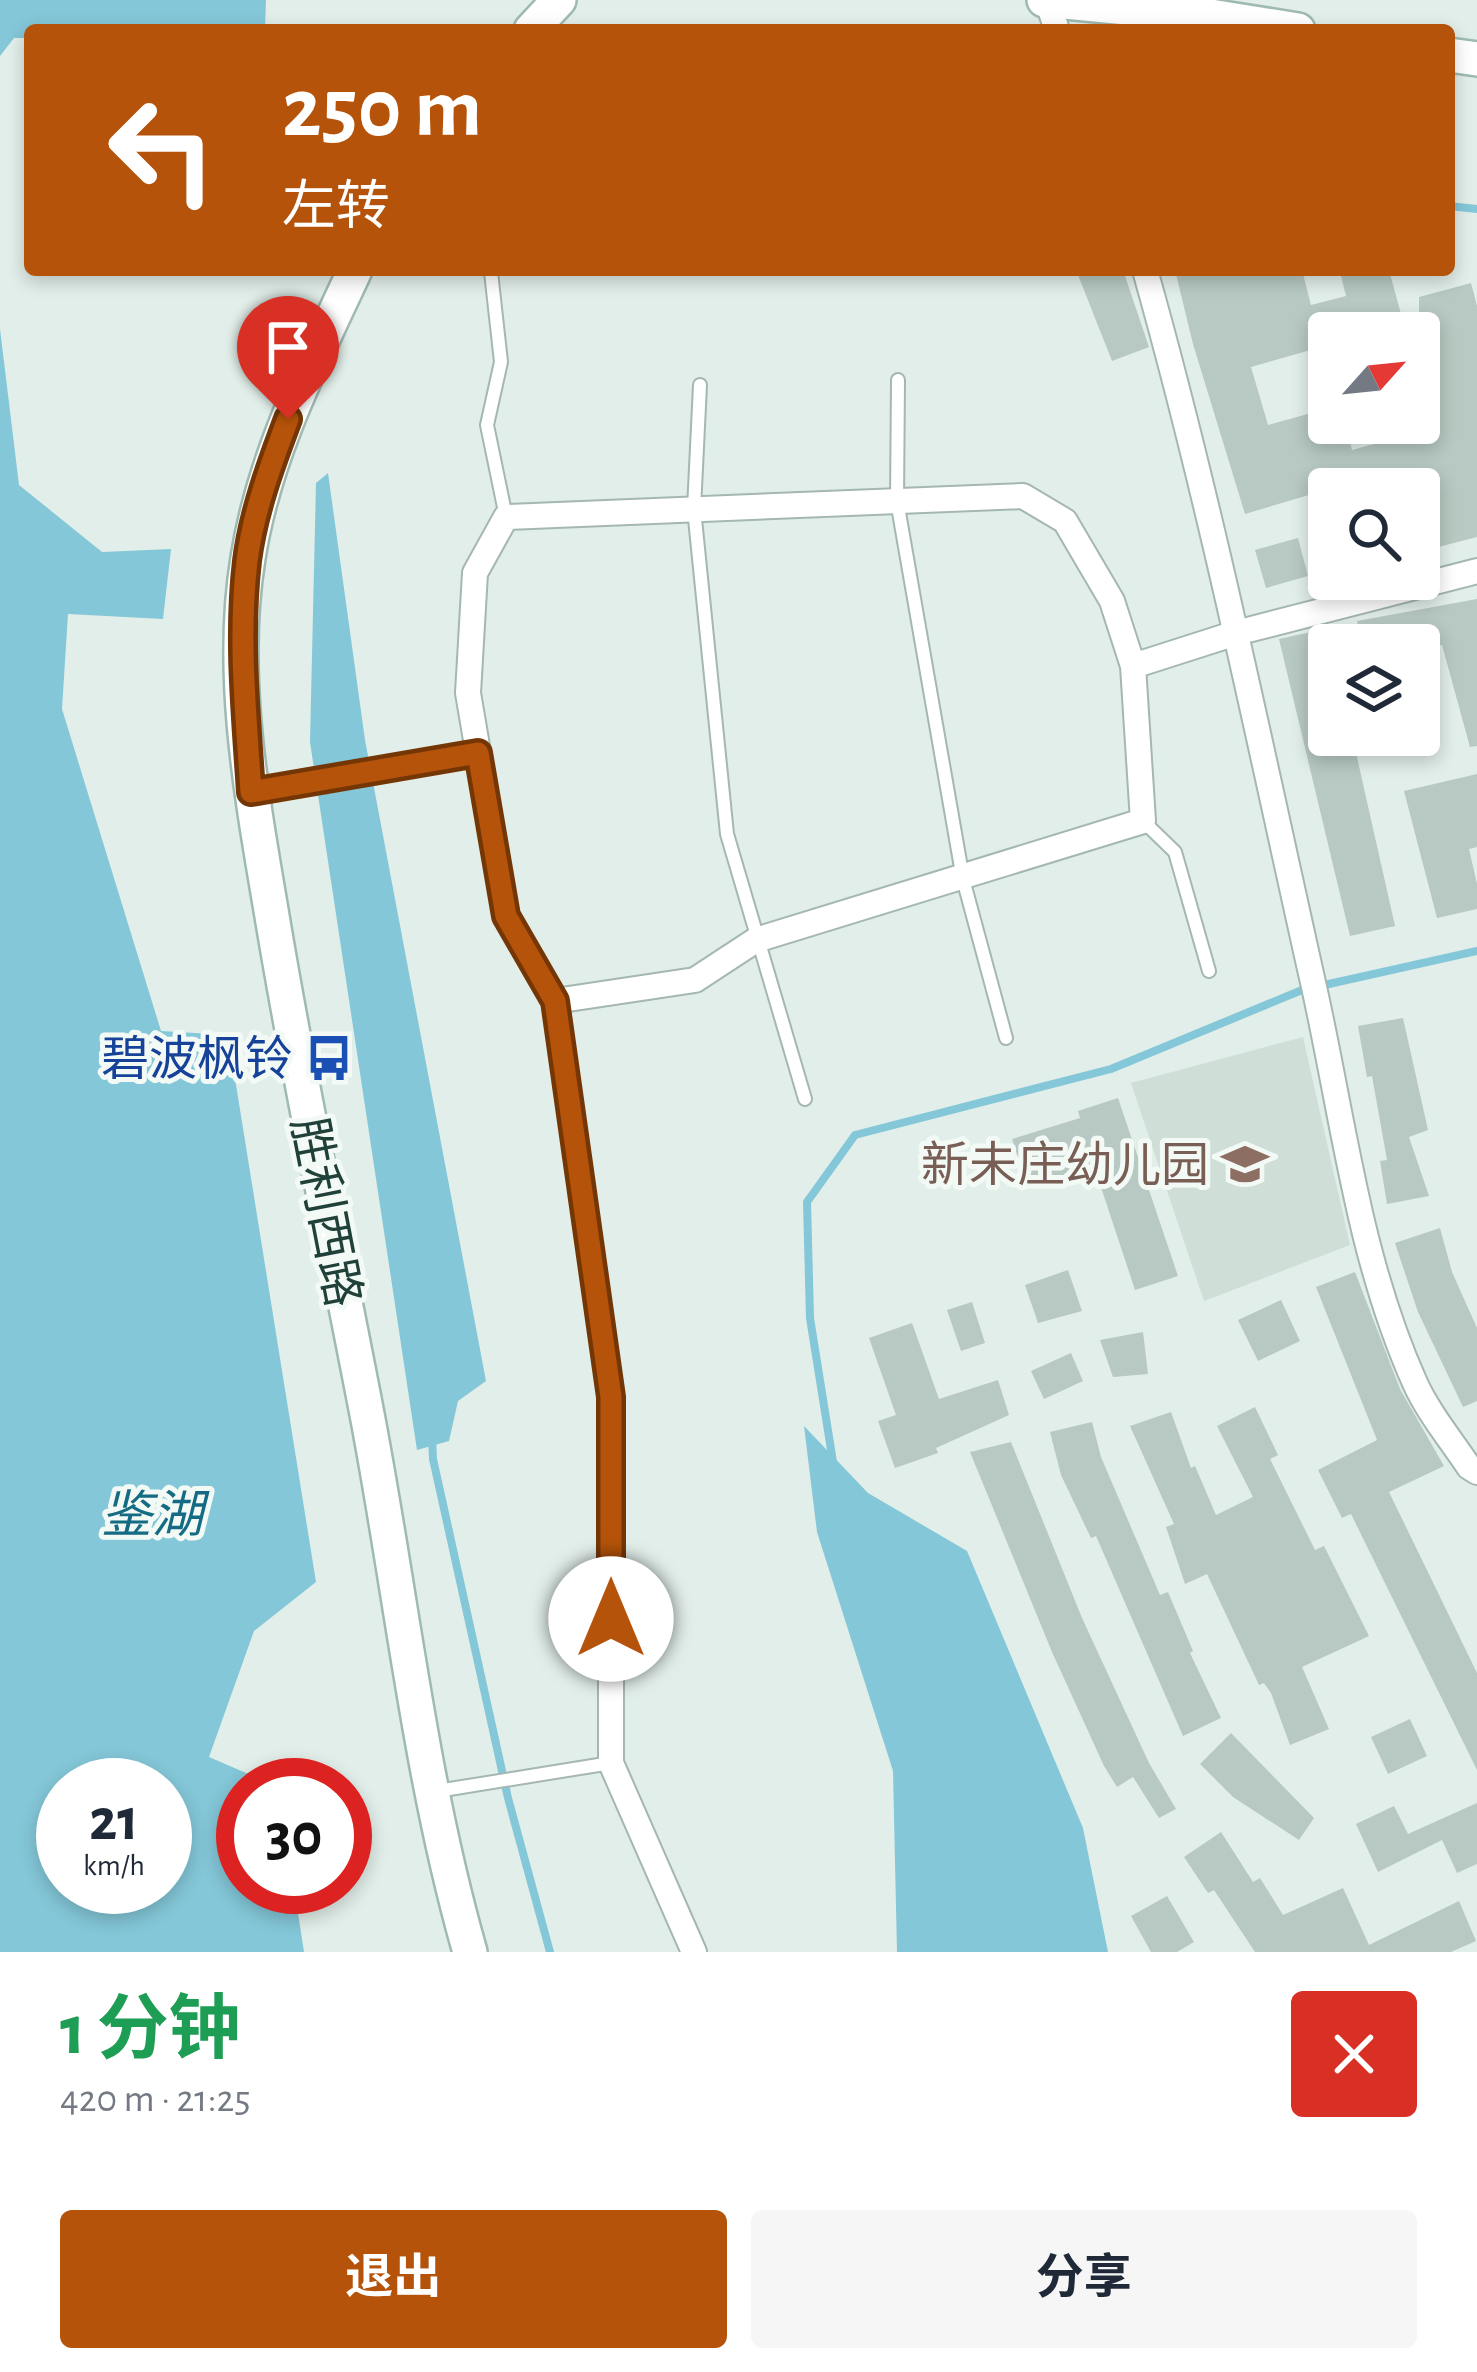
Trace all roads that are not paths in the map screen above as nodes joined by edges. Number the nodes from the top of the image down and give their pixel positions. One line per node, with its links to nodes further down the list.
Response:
1 (560, 0): 3 (street)
2 (1056, 8): 4 (street)
3 (533, 24)
4 (1260, 24)
5 (353, 276): 17 (street, 胜利西路)
6 (491, 276): 12 (lane)
7 (1147, 276): 14 (street)
8 (898, 380): 10 (lane)
9 (700, 385): 11 (lane)
10 (897, 501): 11 (street); 15 (street); 19 (lane)
11 (694, 509): 12 (street); 20 (lane)
12 (506, 517): 16 (street)
13 (1477, 571): 14 (street)
14 (1237, 633): 15 (street); 25 (street)
15 (1133, 666): 18 (street)
16 (478, 753): 17 (street); 22 (street)
17 (251, 792): 27 (street, 胜利西路)
18 (1143, 821): 19 (street); 21 (lane)
19 (963, 879): 20 (street); 23 (lane)
20 (756, 940): 22 (street); 24 (lane)
21 (1209, 971)
22 (555, 1001): 26 (street)
23 (1006, 1038)
24 (805, 1099)
25 (1477, 1472)
26 (610, 1763): 27 (lane); 29 (street)
27 (429, 1792): 28 (street, 胜利西路)
28 (470, 1952)
29 (694, 1952)

